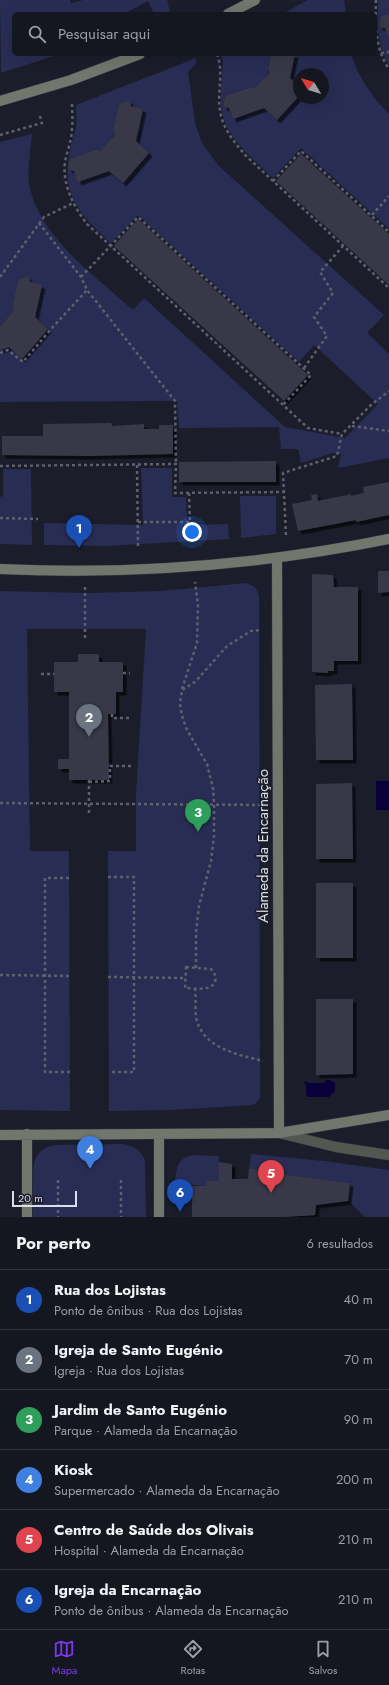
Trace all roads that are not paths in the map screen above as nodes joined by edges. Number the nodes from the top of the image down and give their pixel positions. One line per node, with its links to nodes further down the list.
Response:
1 (255, 0): 2 (street)
2 (232, 12)
3 (135, 56): 4 (street)
4 (0, 101)
5 (389, 539): 6 (street)
6 (277, 558): 7 (street); 9 (street, Alameda da Encarnação)
7 (0, 568)
8 (389, 1115): 9 (street)
9 (279, 1133): 11 (street); 13 (street)
10 (27, 1134): 11 (street); 12 (street); 14 (street)
11 (159, 1134): 15 (street)
12 (0, 1135)
13 (389, 1155)
14 (27, 1217)
15 (159, 1217)

